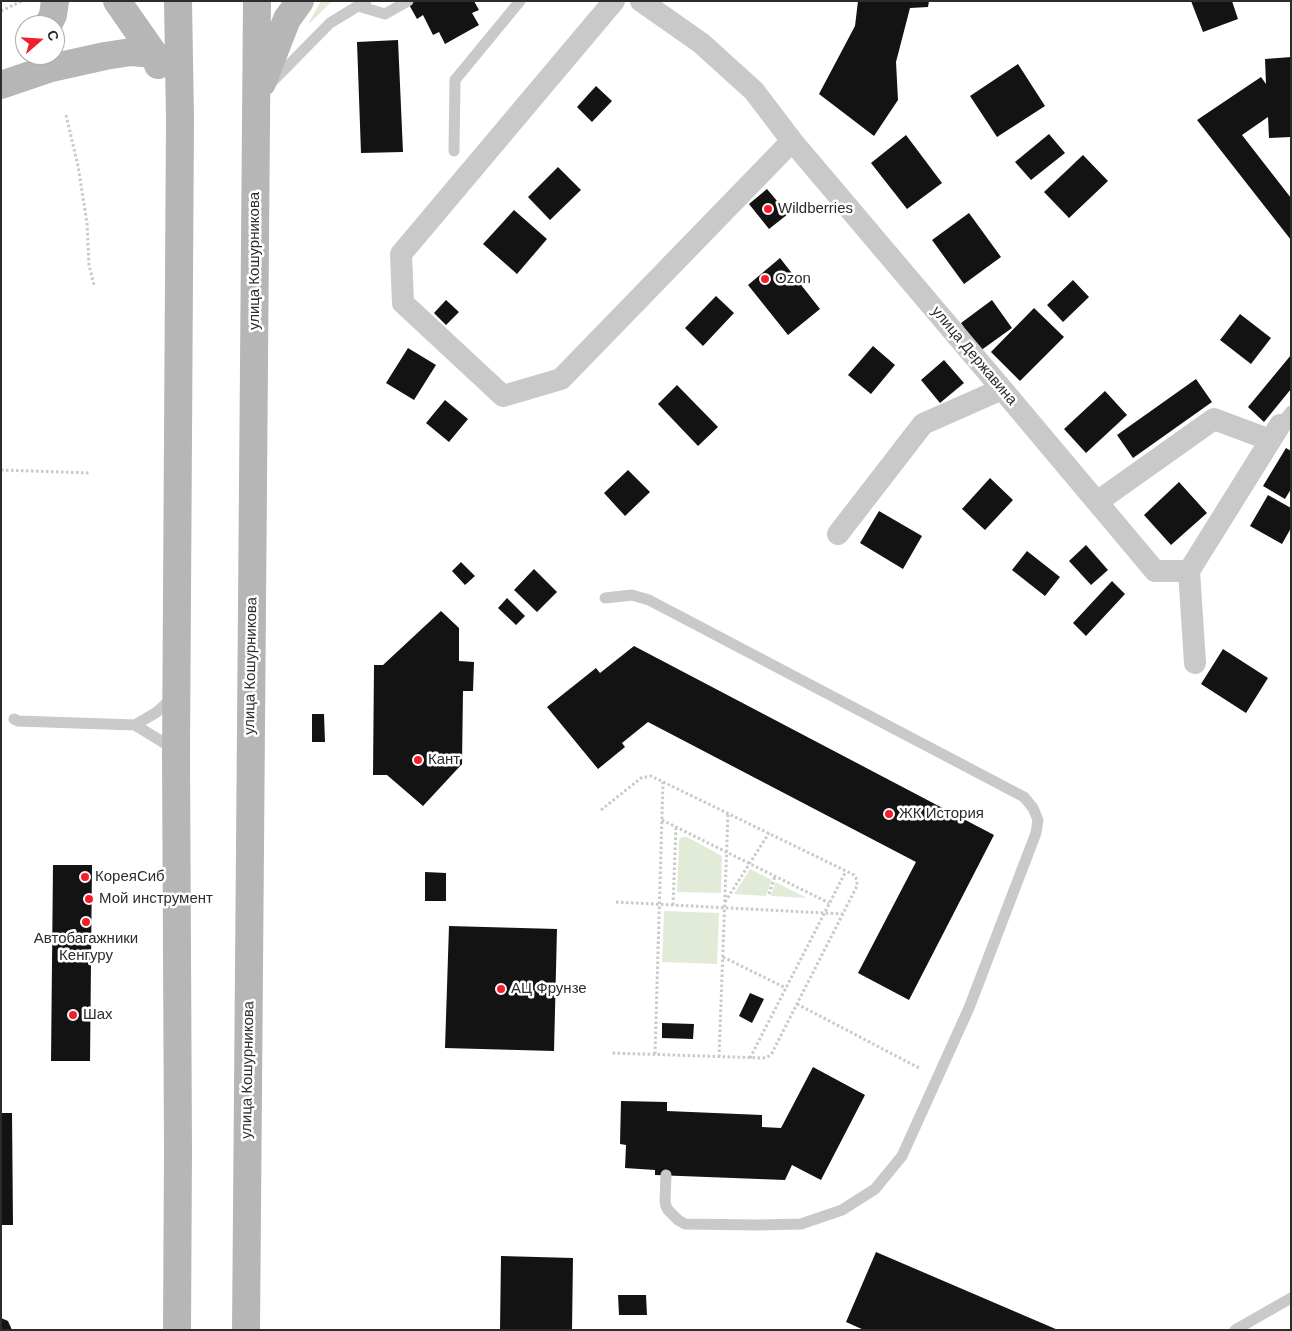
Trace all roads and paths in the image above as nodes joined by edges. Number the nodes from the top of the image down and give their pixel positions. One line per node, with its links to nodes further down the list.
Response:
1 (22, 1): 12 (path)
2 (55, 1): 13 (main road)
3 (117, 1): 14 (main road)
4 (178, 1): 20 (main road)
5 (257, 1): 18 (main road, улица Кошурникова)
6 (300, 1): 18 (main road)
7 (520, 1): 22 (lane)
8 (614, 1): 21 (street)
9 (641, 1): 21 (street, улица Державина)
10 (408, 2): 11 (lane)
11 (362, 4): 18 (lane)
12 (1, 11)
13 (53, 15)
14 (154, 54): 17 (main road); 20 (main road)
15 (16, 65): 16 (main road)
16 (1, 80)
17 (1, 85)
18 (256, 98): 67 (main road, улица Кошурникова)
19 (66, 116): 23 (path)
20 (180, 118): 33 (main road)
21 (792, 141): 24 (street, улица Державина)
22 (454, 151)
23 (94, 285)
24 (1002, 389): 28 (street, улица Державина); 29 (street)
25 (1280, 425): 28 (street); 30 (street)
26 (1, 470): 27 (path)
27 (90, 473)
28 (1096, 502): 30 (street, улица Державина)
29 (838, 534)
30 (1189, 571): 32 (street)
31 (605, 598): 63 (lane)
32 (1195, 663)
33 (176, 694): 35 (lane); 36 (main road)
34 (14, 719): 35 (lane)
35 (135, 725): 36 (lane)
36 (176, 750): 66 (main road)
37 (663, 782): 38 (path); 39 (path); 40 (path)
38 (601, 810)
39 (728, 814): 42 (path); 43 (path)
40 (662, 820): 41 (path); 51 (path)
41 (676, 827): 43 (path); 52 (path)
42 (769, 834): 44 (path); 45 (path)
43 (727, 852): 44 (path); 49 (path)
44 (750, 864): 46 (path); 49 (path)
45 (846, 871): 50 (path); 55 (path)
46 (775, 876): 47 (path); 50 (path)
47 (769, 894)
48 (616, 902): 51 (path)
49 (725, 903): 53 (path)
50 (829, 903): 54 (path)
51 (660, 904): 52 (path); 60 (path)
52 (673, 905): 53 (path)
53 (725, 907): 54 (path); 56 (path)
54 (824, 913): 55 (path); 57 (path)
55 (843, 914): 58 (path)
56 (723, 957): 57 (path); 61 (path)
57 (786, 988): 62 (path)
58 (797, 1004): 62 (path); 63 (path)
59 (611, 1052): 60 (path)
60 (655, 1054): 61 (path)
61 (719, 1057): 62 (path)
62 (750, 1058)
63 (938, 1078): 64 (lane)
64 (666, 1175)
65 (1291, 1298): 68 (lane)
66 (177, 1330)
67 (246, 1330)
68 (1235, 1330)

